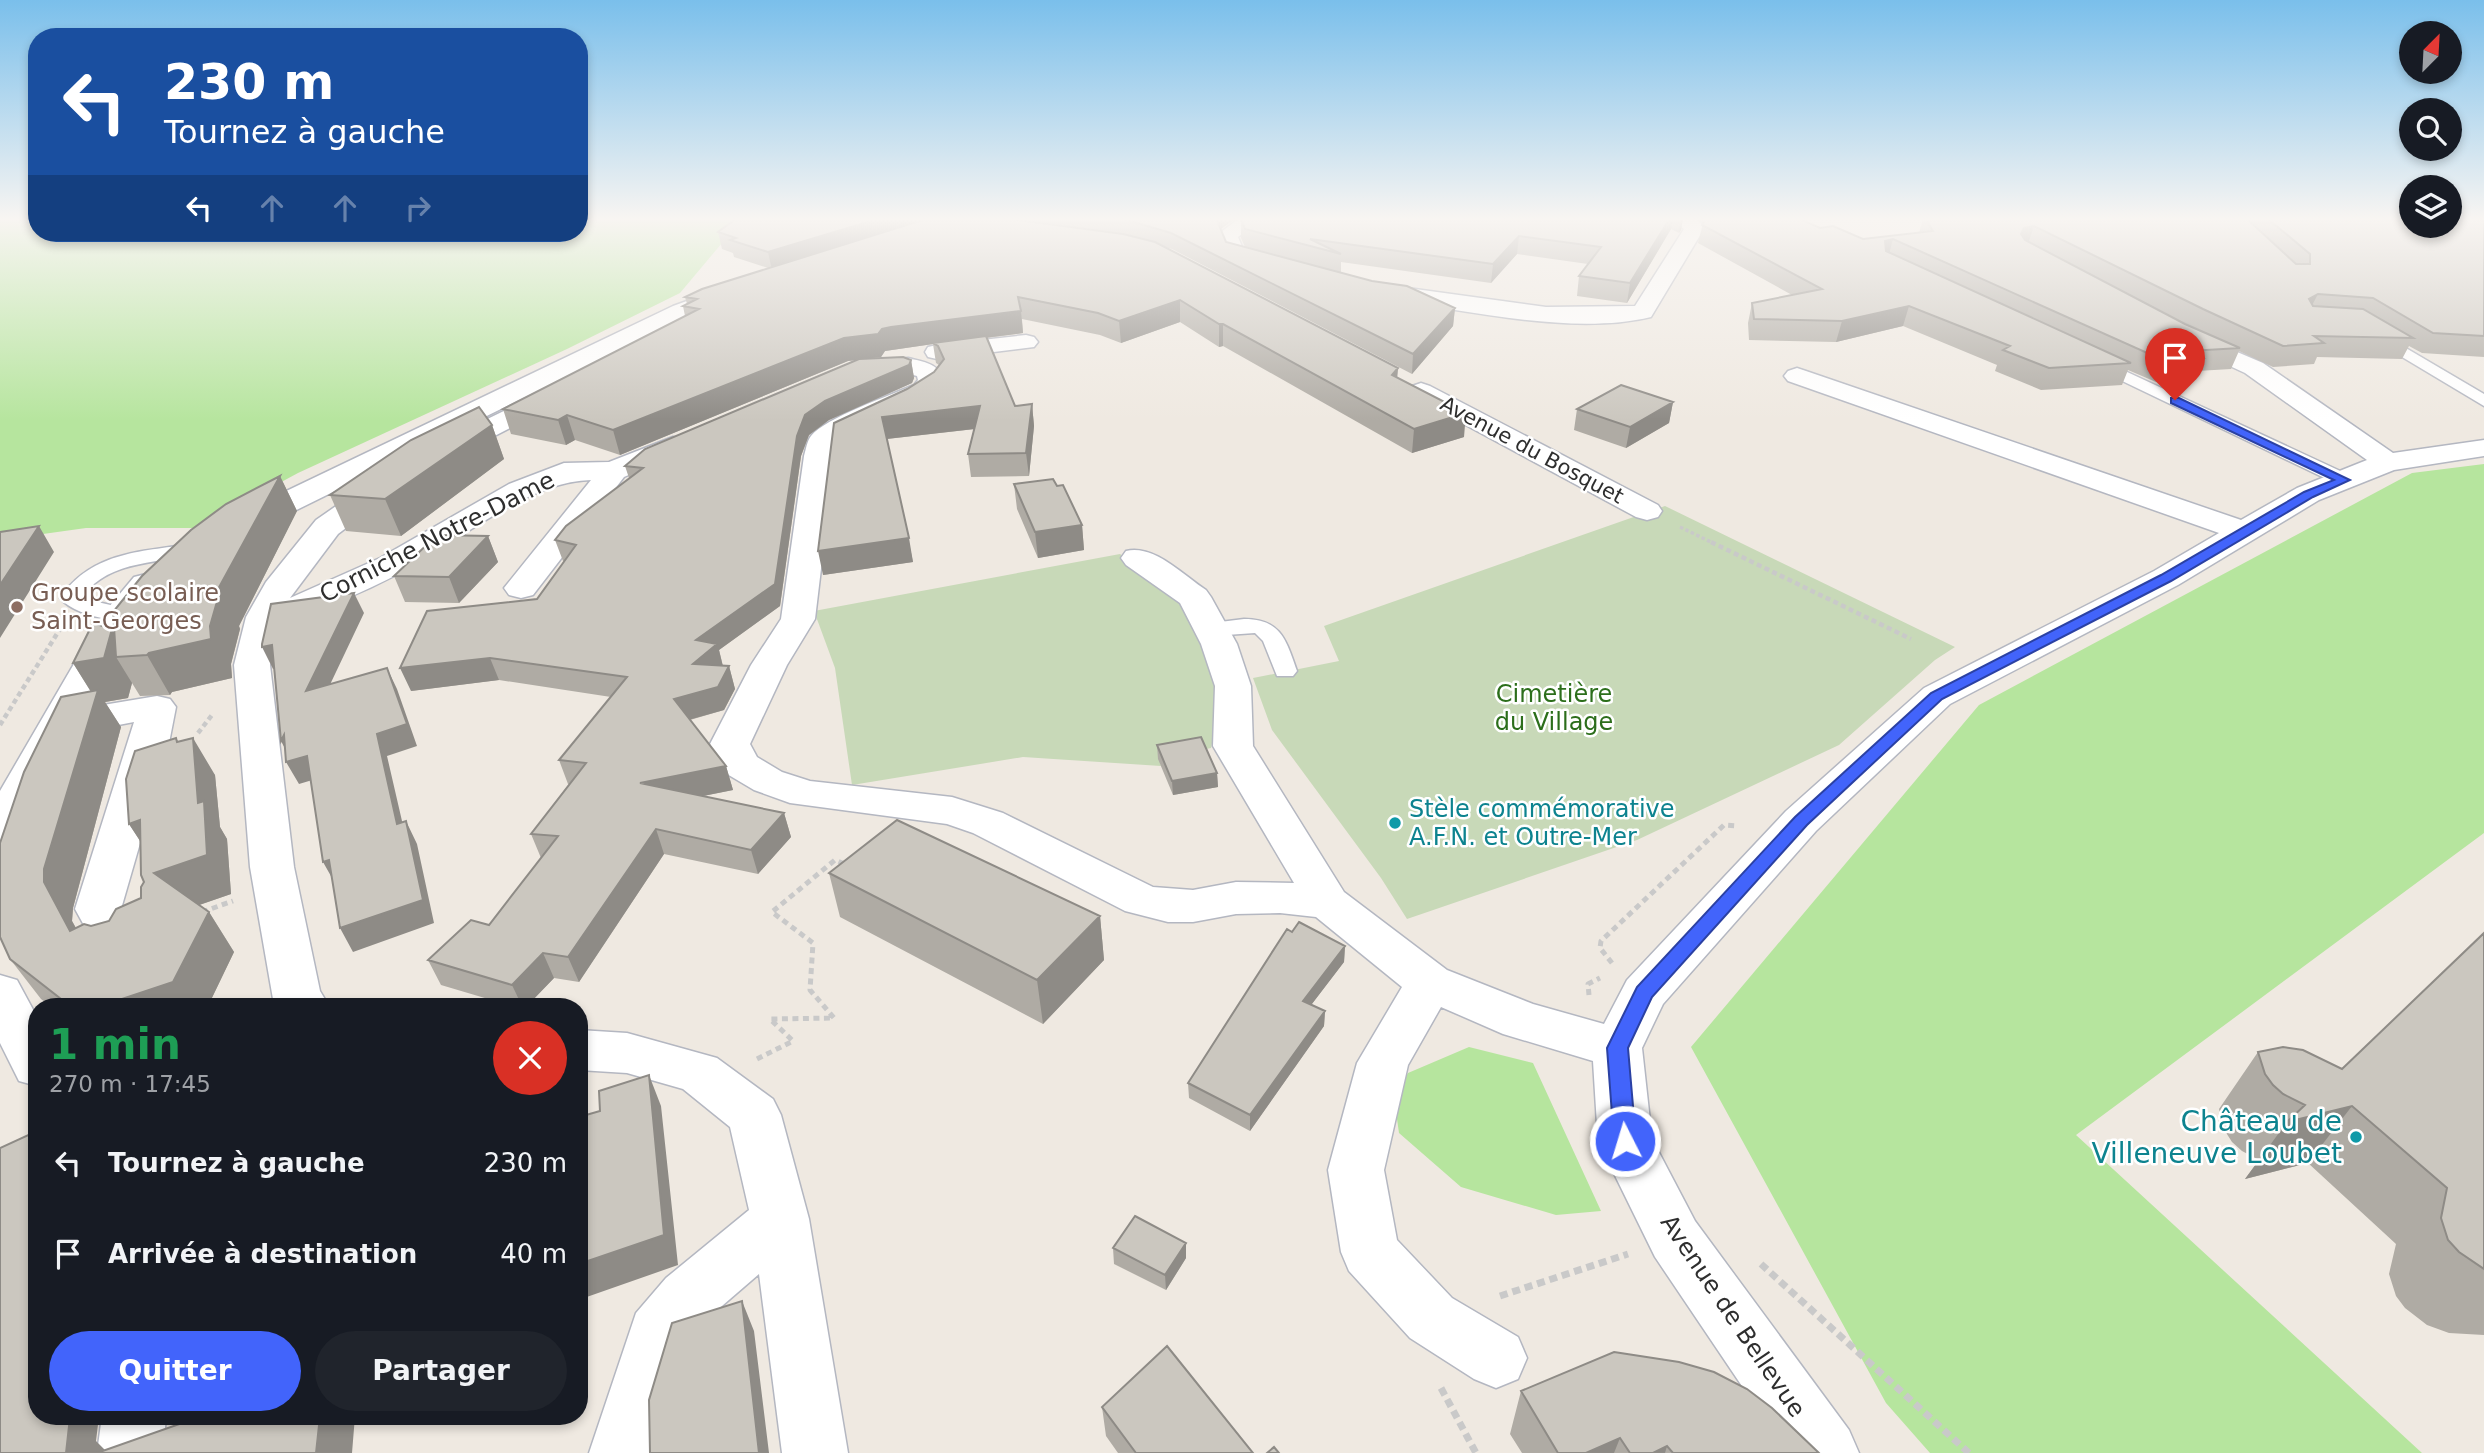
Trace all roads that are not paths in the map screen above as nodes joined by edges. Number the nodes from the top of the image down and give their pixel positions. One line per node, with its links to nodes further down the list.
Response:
1 (748, 286): 4 (street)
2 (1659, 286): 3 (street)
3 (1359, 287)
4 (644, 330): 21 (street); 25 (street)
5 (2172, 330): 16 (street)
6 (2369, 330): 13 (lane)
7 (1026, 342): 9 (street)
8 (2085, 358): 18 (lane)
9 (885, 365): 11 (street); 30 (street)
10 (1797, 376): 20 (street)
11 (833, 378)
12 (1406, 383): 19 (street, Avenue du Bosquet)
13 (2484, 401)
14 (698, 434): 17 (street, Corniche Notre-Dame)
15 (2484, 448): 16 (street, Avenue de Bellevue)
16 (2388, 462): 18 (street, Avenue de Bellevue)
17 (614, 471): 23 (street); 25 (street, Corniche Notre-Dame)
18 (2344, 480): 20 (street, Avenue de Bellevue)
19 (1647, 511)
20 (2245, 532): 36 (street, Avenue de Bellevue)
21 (197, 549): 24 (street); 24 (lane)
22 (1137, 558): 26 (street)
23 (521, 588)
24 (120, 614): 28 (street)
25 (263, 617): 34 (street)
26 (1212, 629): 27 (lane); 30 (street)
27 (1285, 671)
28 (56, 725): 29 (street); 31 (street)
29 (0, 828)
30 (1328, 903): 32 (street)
31 (132, 933)
32 (1430, 983): 36 (street); 39 (street)
33 (0, 993): 35 (street)
34 (297, 998)
35 (28, 1048)
36 (1618, 1048): 44 (street, Avenue de Bellevue)
37 (588, 1051): 38 (street)
38 (780, 1219): 42 (street); 43 (street)
39 (1496, 1358)
40 (133, 1425): 41 (street)
41 (130, 1453)
42 (622, 1453)
43 (815, 1453)
44 (1826, 1453)

